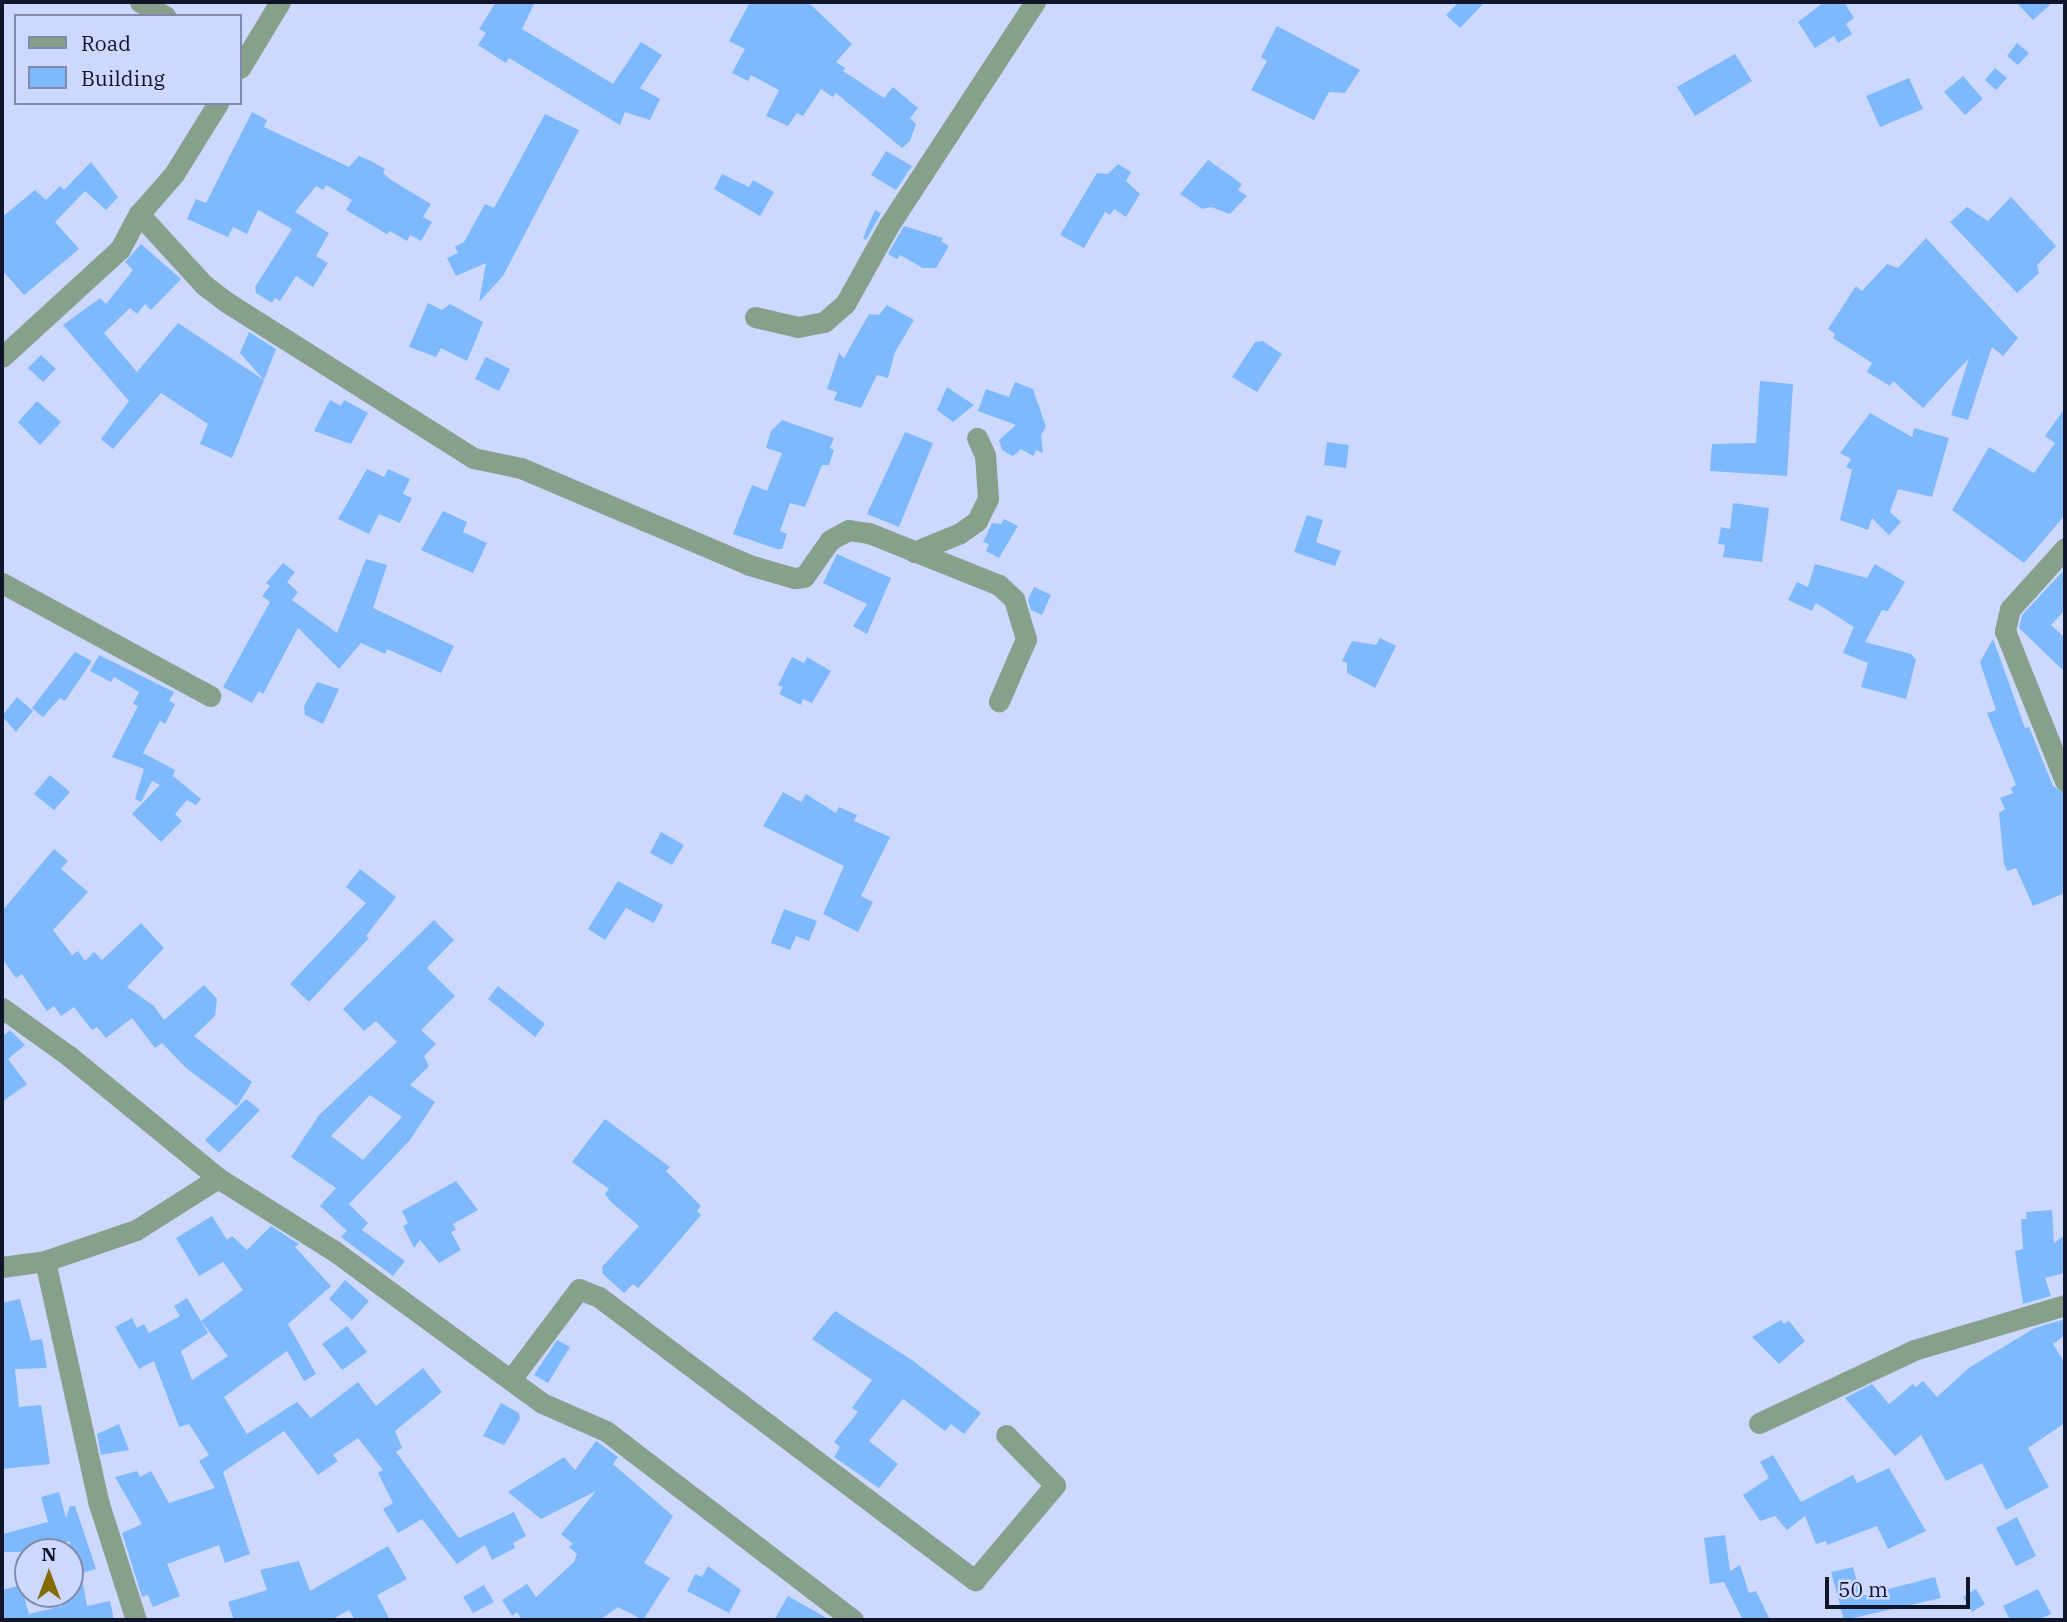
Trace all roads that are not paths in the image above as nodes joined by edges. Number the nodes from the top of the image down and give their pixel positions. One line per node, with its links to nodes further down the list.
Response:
1 (140, 2): 4 (street)
2 (280, 2): 5 (street)
3 (1035, 2): 8 (street)
4 (161, 14)
5 (242, 60)
6 (217, 105): 7 (street)
7 (139, 214): 9 (street); 12 (street)
8 (755, 317)
9 (2, 357)
10 (977, 438): 12 (street)
11 (2065, 548): 16 (street)
12 (914, 552): 15 (street)
13 (2, 583): 14 (street)
14 (210, 696)
15 (999, 701)
16 (2065, 780)
17 (2, 1008): 18 (street)
18 (218, 1178): 19 (street); 22 (street)
19 (45, 1261): 20 (street); 25 (street)
20 (2, 1267)
21 (2065, 1305): 23 (street)
22 (512, 1378): 24 (street); 26 (street)
23 (1759, 1423)
24 (1006, 1435)
25 (136, 1620)
26 (853, 1620)

